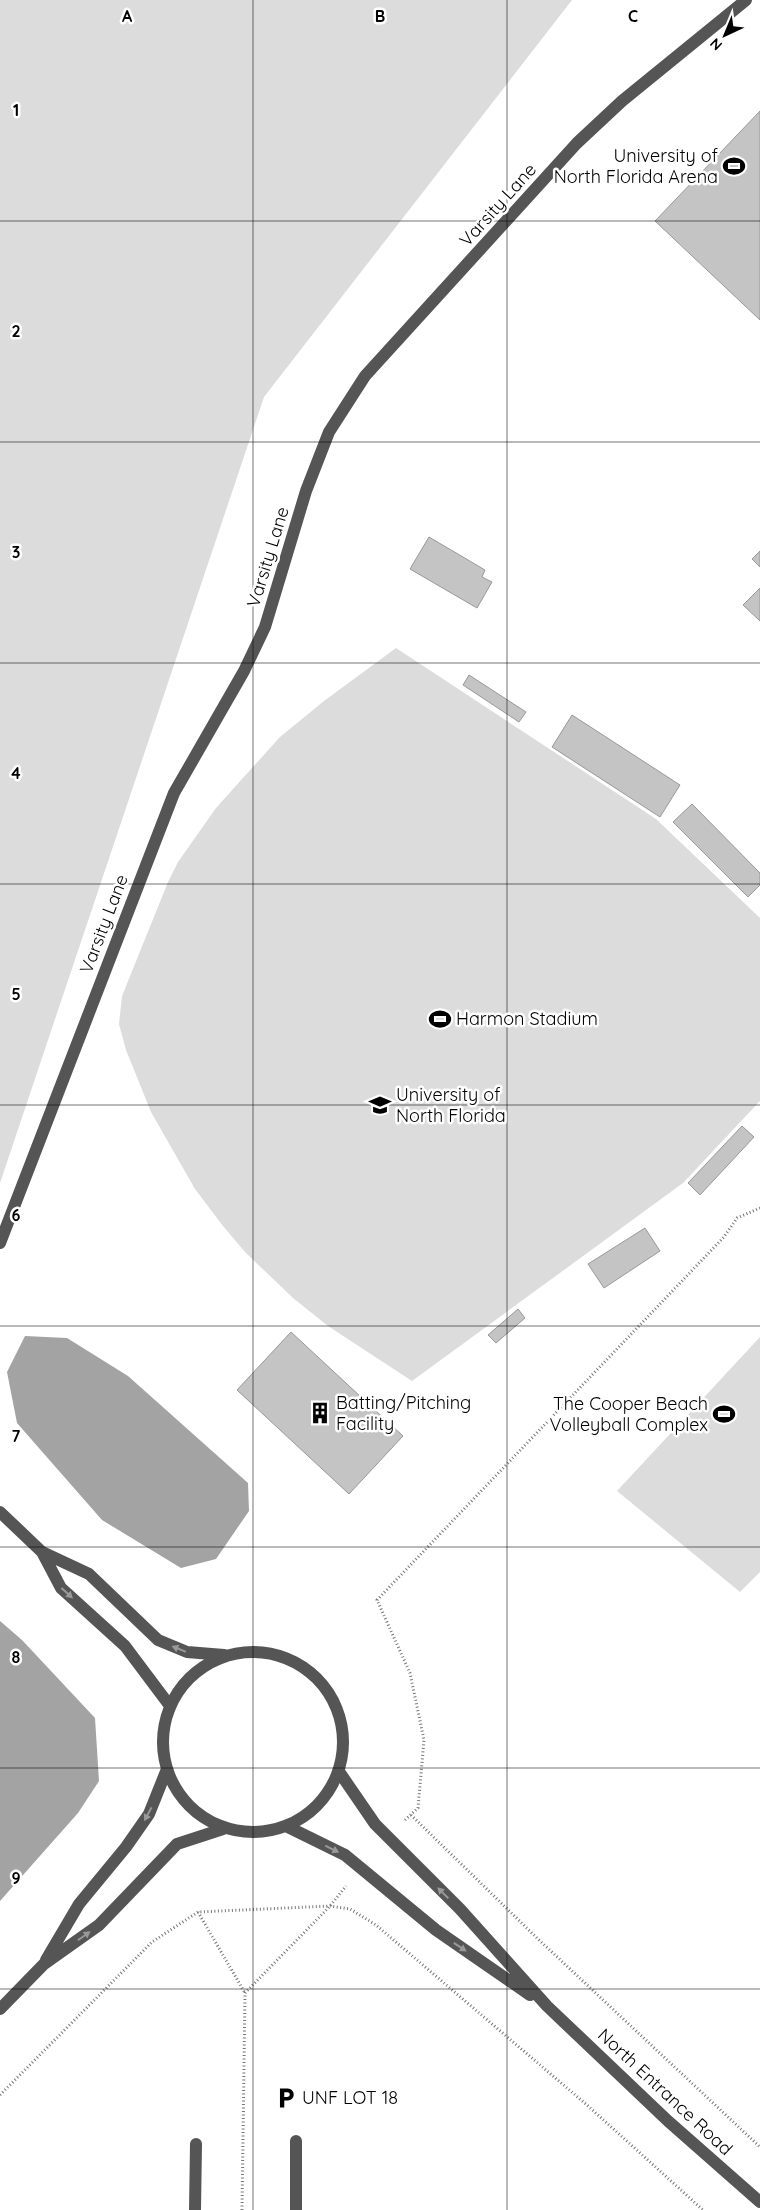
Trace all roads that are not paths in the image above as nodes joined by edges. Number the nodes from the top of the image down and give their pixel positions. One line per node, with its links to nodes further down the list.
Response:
1 (746, 0): 2 (street, Varsity Lane)
2 (0, 1243)
3 (0, 1512): 4 (street)
4 (42, 1552): 5 (street, one-way to 4); 6 (street, one-way to 6)
5 (227, 1655): 6 (street); 8 (street)
6 (170, 1706): 7 (street)
7 (167, 1769): 9 (street); 11 (street, one-way to 11)
8 (340, 1773): 10 (street); 12 (street, one-way to 8)
9 (223, 1828): 10 (street); 11 (street, one-way to 9)
10 (288, 1828): 12 (street, one-way to 12)
11 (44, 1964): 13 (street)
12 (547, 2006): 16 (street, North Entrance Road)
13 (0, 2009)
14 (296, 2141): 18 (street)
15 (196, 2144): 17 (street)
16 (760, 2202)
17 (195, 2210)
18 (296, 2210)

